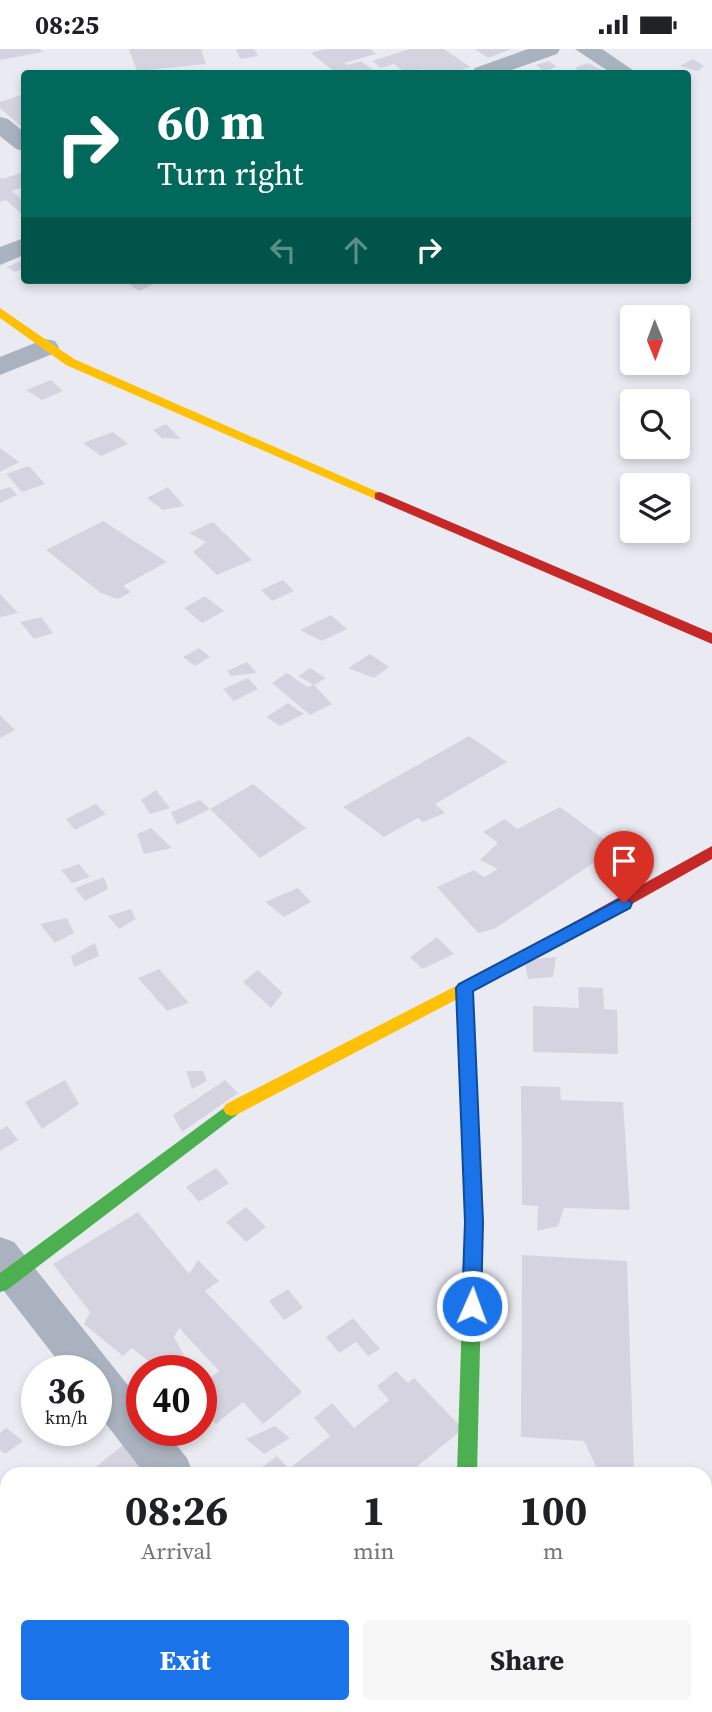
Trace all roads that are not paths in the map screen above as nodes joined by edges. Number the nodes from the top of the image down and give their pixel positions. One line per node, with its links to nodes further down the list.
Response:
1 (549, 49): 3 (street)
2 (586, 49): 4 (street)
3 (491, 70)
4 (621, 70)
5 (0, 124): 6 (street)
6 (21, 142)
7 (21, 247): 8 (street)
8 (0, 257)
9 (0, 311): 10 (street)
10 (45, 347): 11 (street); 12 (street)
11 (0, 367)
12 (712, 639)
13 (712, 852): 14 (street)
14 (465, 988): 15 (street); 19 (street)
15 (5, 1271): 16 (street)
16 (77, 1355)
17 (112, 1398): 18 (street)
18 (167, 1467)
19 (467, 1467)

